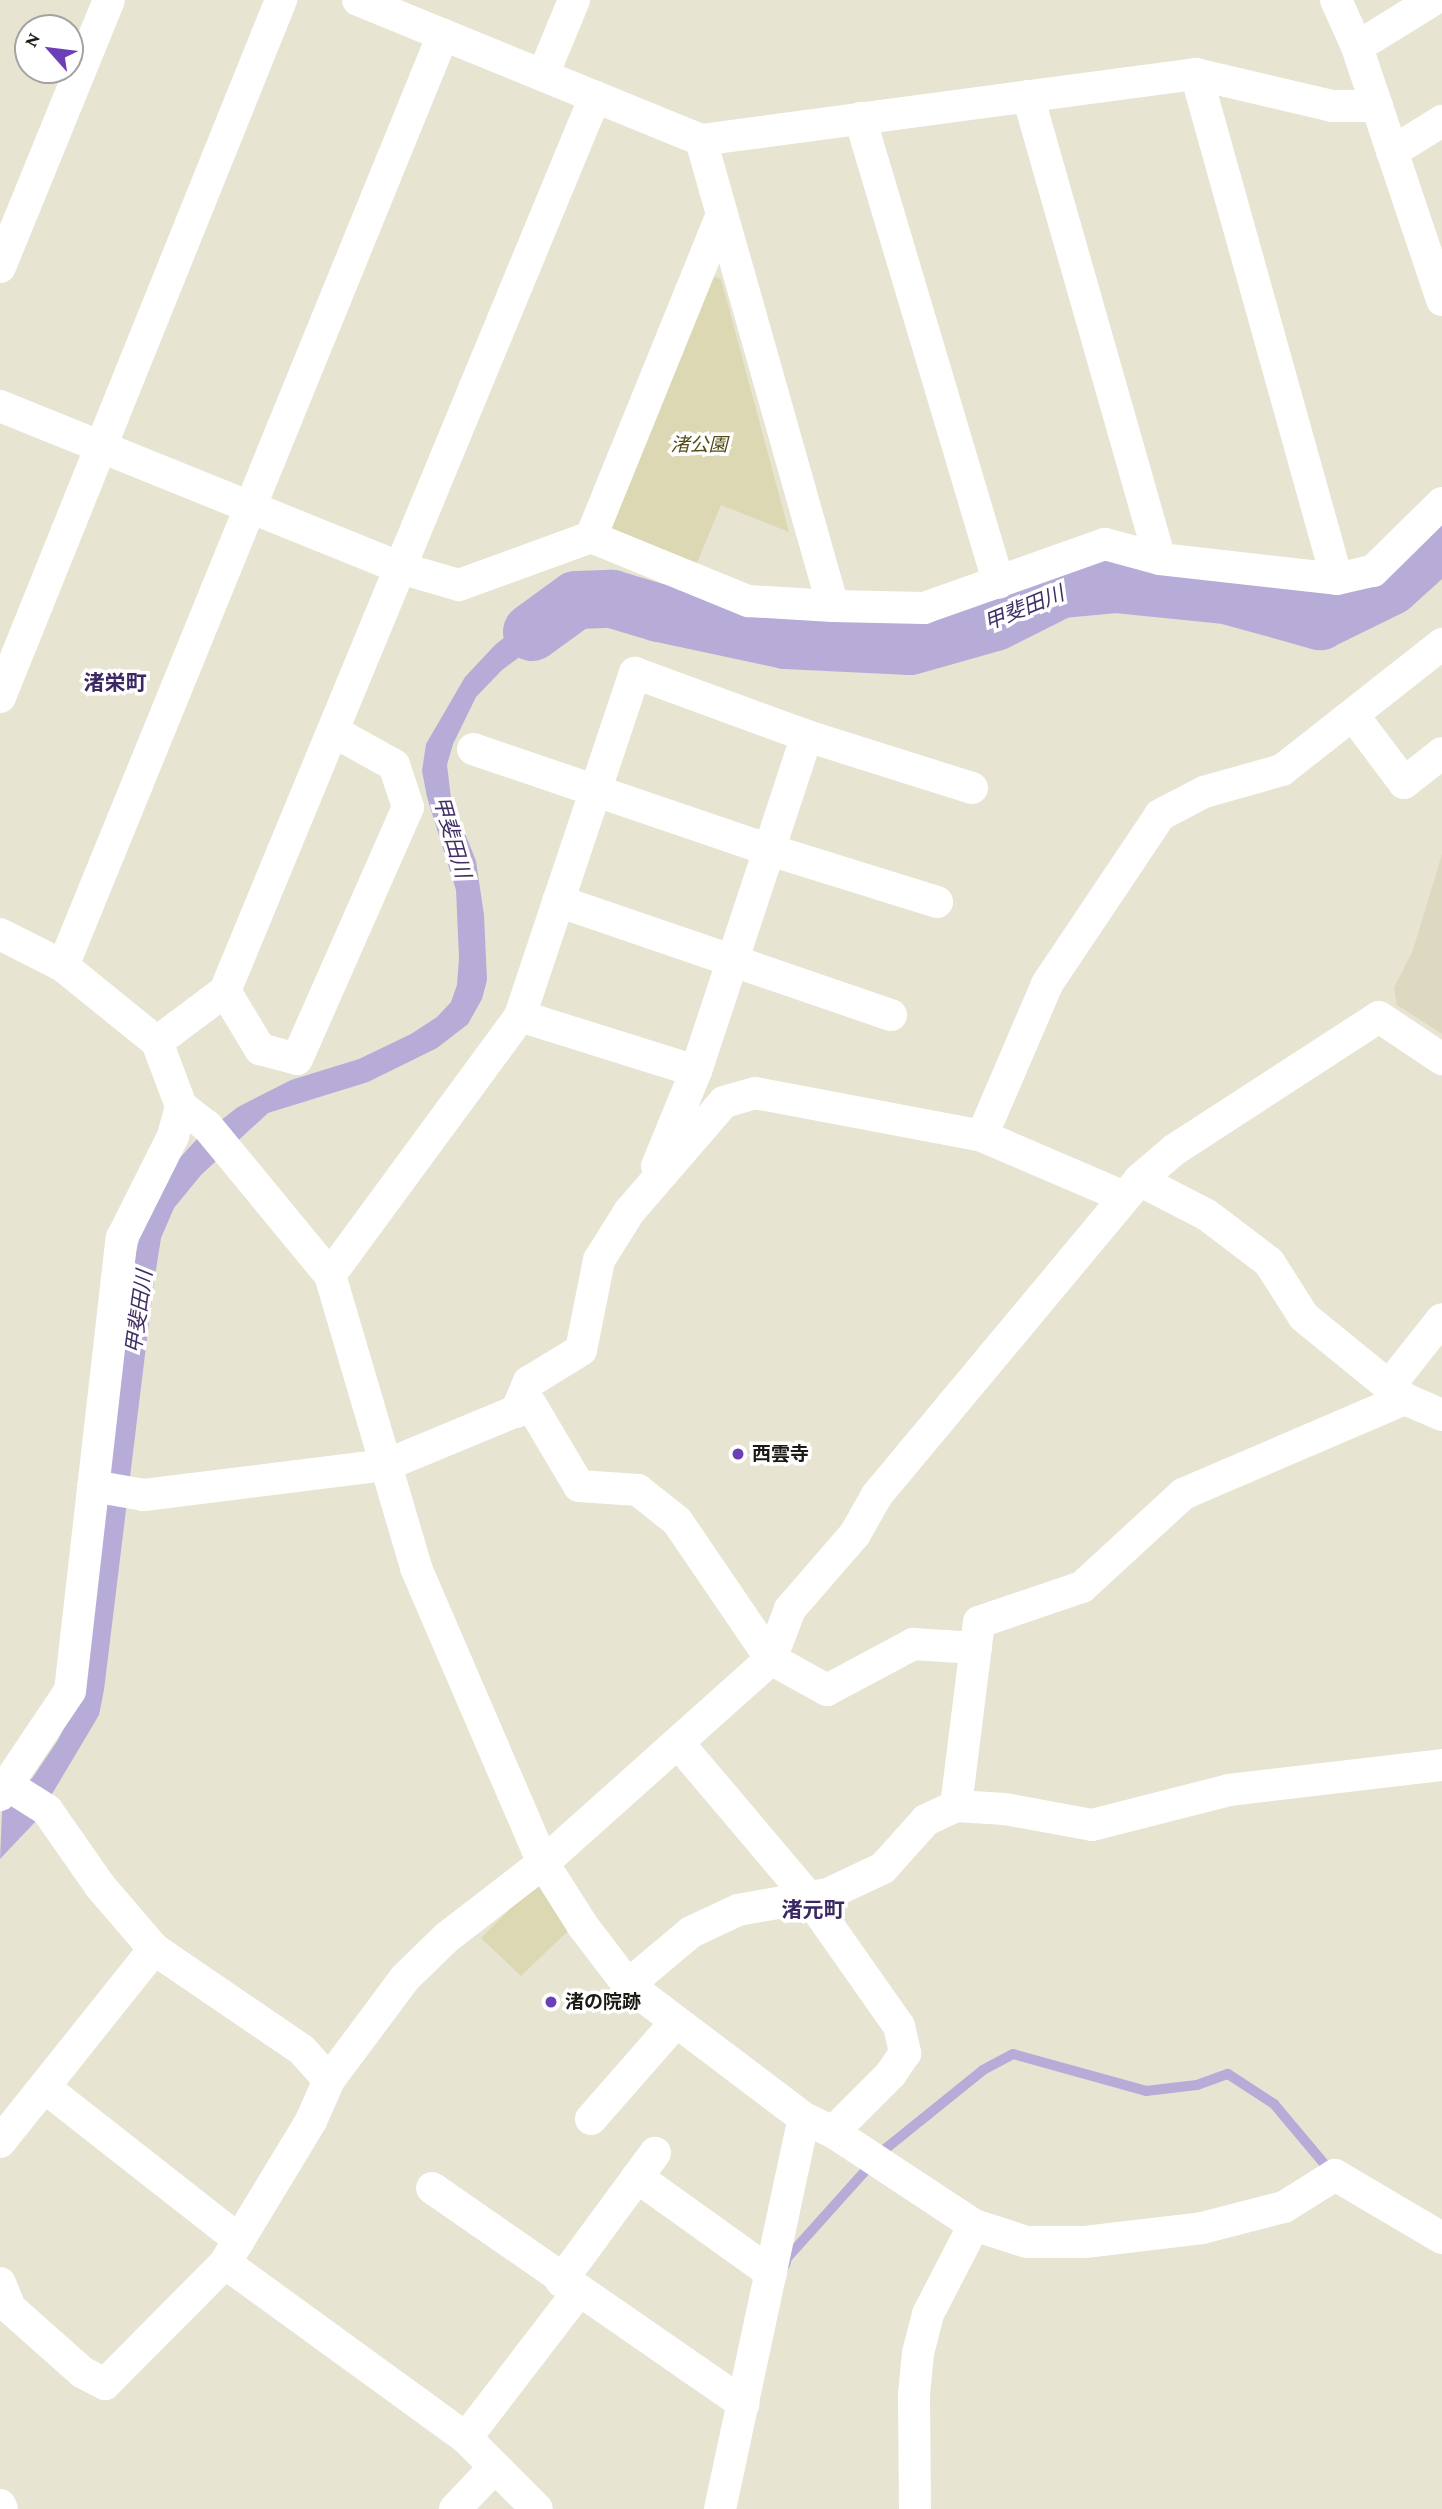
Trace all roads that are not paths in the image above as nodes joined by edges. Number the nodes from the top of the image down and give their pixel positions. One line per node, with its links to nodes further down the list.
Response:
1 (109, 0): 19 (street)
2 (281, 0): 22 (street)
3 (575, 0): 10 (street)
4 (1336, 0): 8 (street)
5 (1433, 0): 8 (street)
6 (375, 3): 7 (street)
7 (443, 35): 10 (street); 24 (street)
8 (1357, 47): 13 (street)
9 (1196, 74): 11 (street); 13 (street); 28 (street)
10 (543, 75): 12 (street)
11 (1028, 96): 14 (street); 26 (street)
12 (595, 97): 16 (street); 27 (street)
13 (1377, 106): 17 (street)
14 (859, 118): 16 (street); 29 (street)
15 (1442, 121): 17 (street)
16 (701, 139): 18 (street)
17 (1392, 152): 20 (street)
18 (722, 215): 25 (street); 30 (street)
19 (0, 267)
20 (1442, 300)
21 (0, 406): 22 (street)
22 (101, 447): 24 (street); 32 (street)
23 (1442, 503): 28 (street)
24 (251, 508): 27 (street); 45 (street)
25 (591, 537): 27 (street); 30 (street)
26 (1160, 559): 28 (street); 29 (street)
27 (400, 568): 34 (street)
28 (1337, 579)
29 (999, 583): 30 (street)
30 (833, 607)
31 (1442, 644): 33 (street)
32 (0, 697)
33 (1353, 715): 37 (street); 53 (street)
34 (333, 732): 46 (street); 46 (street)
35 (807, 736): 38 (street); 39 (street); 40 (street)
36 (473, 749): 39 (street)
37 (1442, 753)
38 (972, 788)
39 (595, 790): 40 (street); 41 (street)
40 (770, 850): 42 (street); 44 (street)
41 (558, 901): 44 (street); 48 (street)
42 (937, 902)
43 (0, 934): 45 (street)
44 (732, 962): 47 (street); 51 (street)
45 (63, 966): 49 (street)
46 (225, 991): 49 (street)
47 (891, 1014)
48 (520, 1016): 51 (street); 56 (street)
49 (157, 1042): 52 (street)
50 (1442, 1059): 54 (street)
51 (696, 1071): 55 (street)
52 (181, 1106): 56 (street); 62 (street)
53 (982, 1136): 54 (street); 55 (street)
54 (1130, 1188): 58 (street); 64 (street)
55 (646, 1193): 59 (street)
56 (330, 1275): 61 (street)
57 (1442, 1319): 58 (street)
58 (1397, 1392): 60 (street); 63 (street)
59 (516, 1412): 61 (street); 64 (street)
60 (1442, 1415)
61 (386, 1465): 62 (street); 69 (street)
62 (93, 1486): 67 (street)
63 (976, 1648): 64 (street); 68 (street)
64 (771, 1659): 65 (street)
65 (679, 1744): 69 (street); 70 (street)
66 (1442, 1765): 68 (street)
67 (9, 1790): 71 (street)
68 (956, 1806): 70 (street)
69 (543, 1863): 72 (street); 74 (street)
70 (809, 1898): 72 (street); 78 (street)
71 (155, 1949): 74 (street); 75 (street)
72 (628, 1986): 73 (street)
73 (676, 2022): 76 (street); 77 (street)
74 (329, 2080): 83 (street)
75 (44, 2087): 79 (street); 83 (street)
76 (804, 2118): 78 (street); 84 (street)
77 (591, 2119)
78 (833, 2132): 81 (street)
79 (0, 2142)
80 (432, 2188): 86 (street)
81 (974, 2225): 82 (street); 93 (street)
82 (1442, 2238)
83 (232, 2252): 85 (street); 88 (street)
84 (771, 2273): 86 (street); 87 (street)
85 (0, 2283)
86 (570, 2287): 87 (street); 88 (street)
87 (744, 2404): 92 (street)
88 (466, 2438): 89 (street)
89 (495, 2468): 90 (street); 91 (street)
90 (455, 2509)
91 (537, 2509)
92 (720, 2509)
93 (915, 2509)

